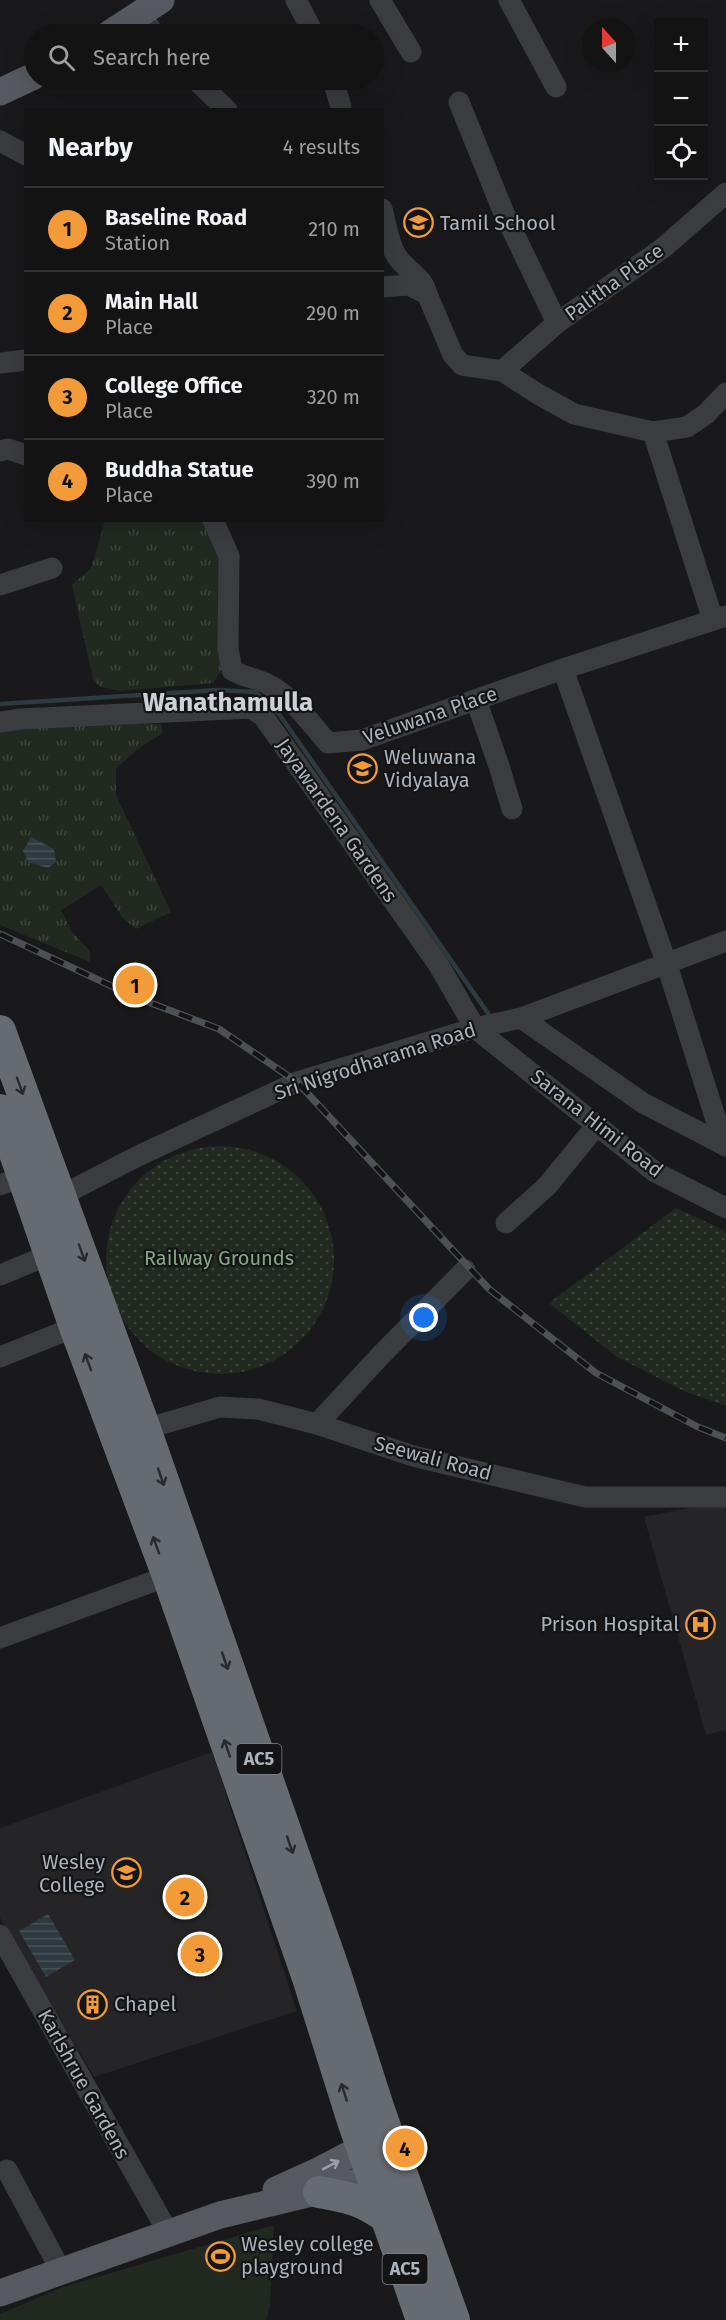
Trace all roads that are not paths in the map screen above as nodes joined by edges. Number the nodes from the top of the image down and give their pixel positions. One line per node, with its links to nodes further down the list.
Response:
1 (296, 0): 6 (street)
2 (380, 0): 7 (street)
3 (509, 0): 9 (street)
4 (152, 16): 5 (main road)
5 (133, 24)
6 (309, 24)
7 (411, 52)
8 (24, 81): 12 (main road)
9 (556, 87)
10 (206, 90): 15 (street)
11 (336, 90): 14 (street)
12 (0, 92)
13 (459, 102): 22 (street)
14 (341, 107)
15 (225, 108)
16 (0, 141): 17 (street)
17 (24, 154)
18 (726, 193): 22 (street, Palitha Place)
19 (384, 216): 21 (street)
20 (384, 287): 21 (street)
21 (427, 294): 25 (street)
22 (557, 323): 25 (street, Palitha Place)
23 (24, 360): 24 (street)
24 (0, 363)
25 (502, 371): 27 (street)
26 (726, 393): 27 (street)
27 (654, 432): 33 (street)
28 (0, 451): 29 (street)
29 (24, 454)
30 (214, 522): 35 (street, Veluwana Place)
31 (52, 568): 32 (street)
32 (0, 585)
33 (719, 618): 34 (street, Veluwana Place)
34 (563, 669): 35 (street, Veluwana Place); 39 (street)
35 (476, 700): 37 (street)
36 (0, 722): 41 (street, Jayawardena Gardens)
37 (512, 809)
38 (726, 941): 39 (street, Sri Nigrodharama Road)
39 (666, 962): 40 (street, Sri Nigrodharama Road); 45 (street)
40 (515, 1018): 41 (street, Sri Nigrodharama Road); 45 (street)
41 (480, 1026): 44 (street, Sarana Himi Road); 47 (street, Sri Nigrodharama Road)
42 (0, 1031): 47 (highway, AC5, one-way to 47)
43 (0, 1110): 46 (highway, AC5)
44 (597, 1125): 48 (street, Sarana Himi Road); 49 (street)
45 (725, 1146)
46 (12, 1180): 47 (highway, AC5)
47 (49, 1206): 50 (highway, AC5); 56 (highway, AC5, one-way to 56)
48 (726, 1208)
49 (506, 1223)
50 (51, 1254): 52 (street); 53 (highway, AC5)
51 (465, 1270): 55 (street)
52 (0, 1275)
53 (75, 1327): 54 (street); 58 (highway, AC5, one-way to 53)
54 (0, 1357)
55 (317, 1424): 56 (street, Seewali Road); 57 (street, Seewali Road)
56 (145, 1429): 61 (highway, AC5, one-way to 61)
57 (726, 1497)
58 (168, 1576): 59 (street); 61 (highway, AC5, one-way to 58)
59 (0, 1638)
60 (0, 1935): 67 (street, Karlshrue Gardens)
61 (377, 2143): 63 (highway, AC5); 65 (main road, one-way to 61)
62 (8, 2170): 68 (street)
63 (388, 2173): 64 (main road); 66 (highway, AC5); 71 (highway, AC5)
64 (319, 2192): 65 (main road); 66 (highway)
65 (220, 2215): 67 (main road)
66 (387, 2218): 70 (highway, AC5)
67 (168, 2232): 68 (main road)
68 (61, 2271): 69 (main road)
69 (0, 2293)
70 (422, 2320)
71 (454, 2320)

